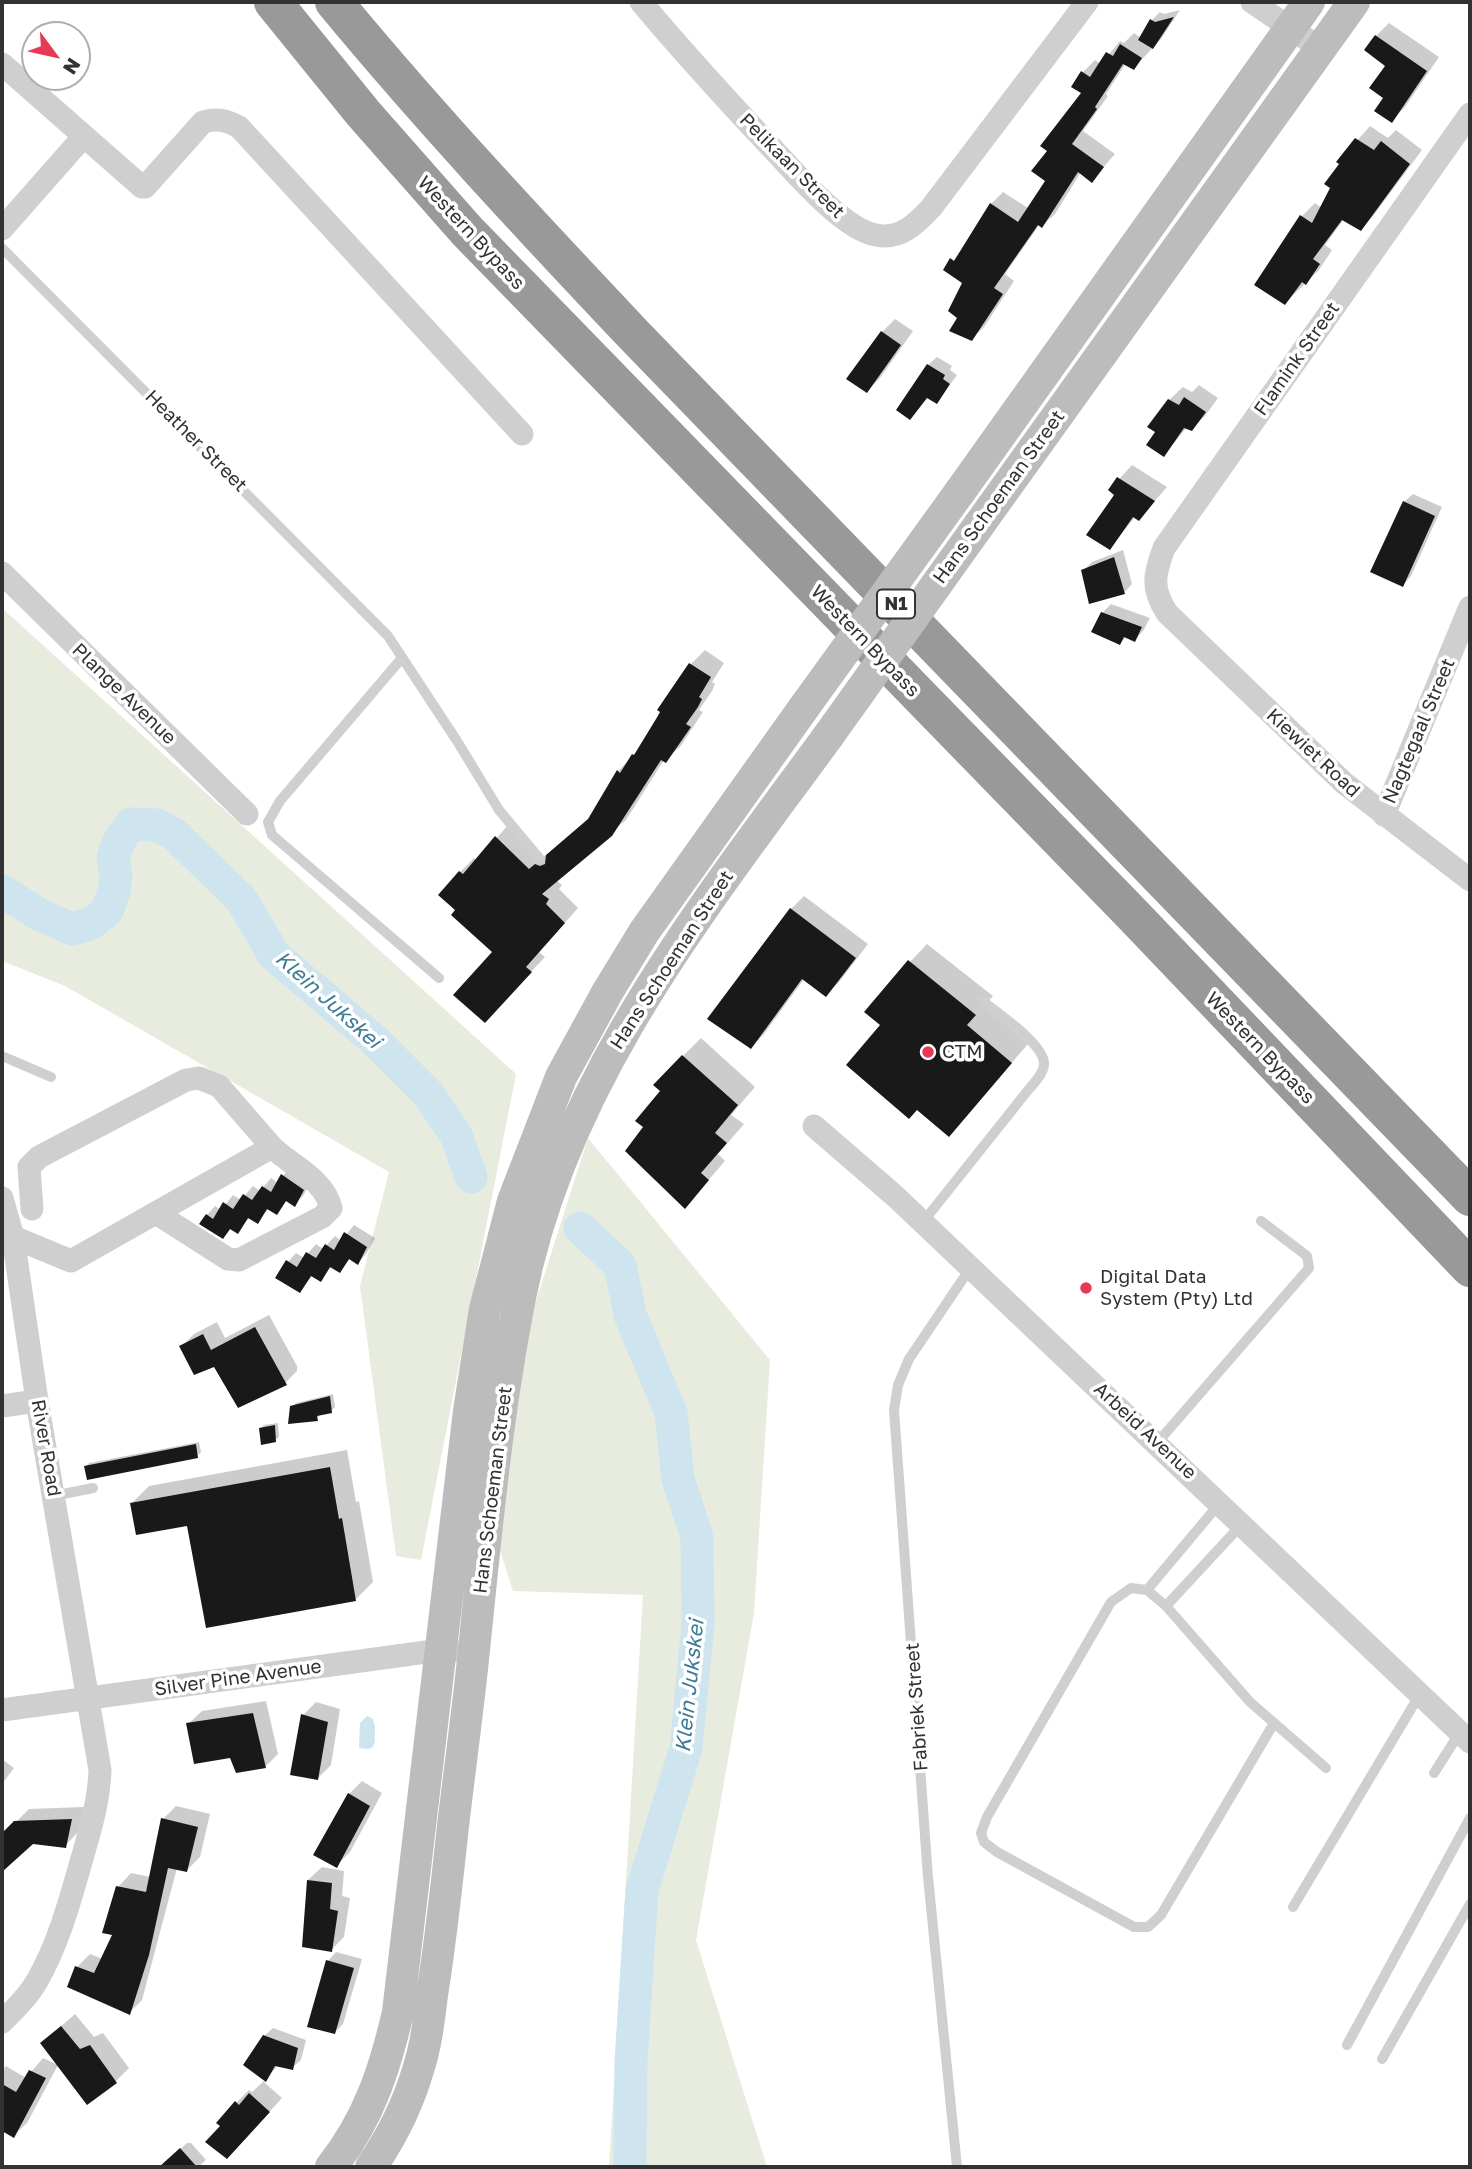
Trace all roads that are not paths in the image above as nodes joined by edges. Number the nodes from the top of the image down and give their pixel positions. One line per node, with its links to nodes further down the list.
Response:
1 (273, 2): 38 (highway, Western Bypass / N1)
2 (334, 2): 30 (highway, N1)
3 (641, 2): 4 (street, Pelikaan Street)
4 (1087, 2)
5 (1252, 2): 8 (street)
6 (1309, 2): 8 (main road, Hans Schoeman Street)
7 (1354, 2): 9 (main road, Hans Schoeman Street)
8 (1290, 29): 9 (street); 48 (main road, Hans Schoeman Street, bridge)
9 (1321, 49): 49 (main road, Hans Schoeman Street, bridge)
10 (2, 64): 12 (street)
11 (1470, 114): 18 (street, Flamink Street)
12 (84, 136): 13 (street); 15 (street)
13 (2, 229)
14 (2, 248): 19 (lane, Heather Street)
15 (522, 434)
16 (2, 573): 20 (street, Plange Avenue)
17 (1470, 607): 21 (street, Nagtegaal Street)
18 (1167, 613): 21 (street, Kiewiet Road)
19 (401, 659): 22 (lane, Heather Street); 24 (lane)
20 (247, 814)
21 (1384, 815): 23 (street, Kiewiet Road)
22 (539, 858)
23 (1470, 880)
24 (439, 978)
25 (983, 1001): 35 (lane)
26 (2, 1056): 27 (lane)
27 (51, 1077)
28 (814, 1126): 35 (street, Arbeid Avenue)
29 (272, 1147): 32 (street); 33 (street); 33 (street)
30 (1470, 1197)
31 (2, 1198): 36 (street, River Road)
32 (32, 1209)
33 (156, 1213): 36 (street)
34 (1261, 1221): 41 (lane)
35 (923, 1222): 37 (street, Arbeid Avenue)
36 (13, 1237): 39 (street, River Road)
37 (971, 1267): 41 (street, Arbeid Avenue); 65 (lane, Fabriek Street)
38 (1470, 1268)
39 (37, 1401): 40 (street); 43 (street, River Road)
40 (2, 1406)
41 (1157, 1443): 44 (street, Arbeid Avenue)
42 (93, 1488): 43 (lane)
43 (53, 1496): 51 (street, River Road)
44 (1220, 1503): 45 (street, Arbeid Avenue); 46 (lane)
45 (1242, 1524): 47 (lane); 50 (street, Arbeid Avenue)
46 (1147, 1590): 47 (lane); 53 (lane)
47 (1166, 1606): 53 (lane)
48 (441, 1650): 49 (street, Silver Pine Avenue); 51 (street, Silver Pine Avenue); 64 (main road, Hans Schoeman Street)
49 (474, 1651): 63 (main road, Hans Schoeman Street)
50 (1420, 1694): 54 (street, Arbeid Avenue); 59 (lane)
51 (89, 1698): 52 (street, Silver Pine Avenue); 60 (street, River Road)
52 (2, 1710)
53 (1274, 1723): 55 (lane)
54 (1465, 1737): 56 (lane)
55 (1326, 1768)
56 (1434, 1773)
57 (1470, 1818): 61 (lane)
58 (1470, 1904): 62 (lane)
59 (1293, 1907)
60 (2, 2022)
61 (1347, 2046)
62 (1382, 2059)
63 (377, 2164)
64 (331, 2167)
65 (957, 2167)

